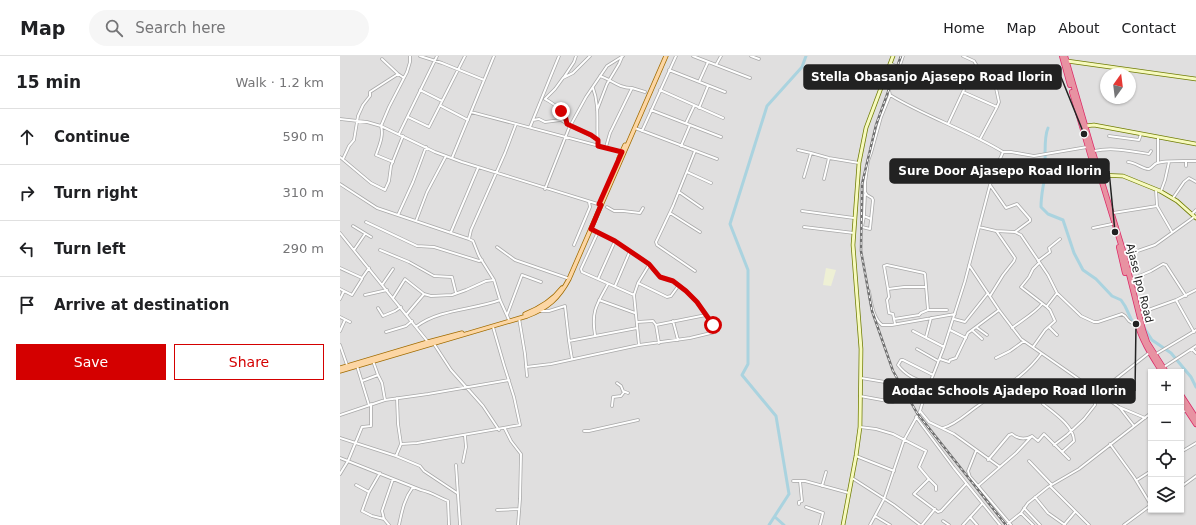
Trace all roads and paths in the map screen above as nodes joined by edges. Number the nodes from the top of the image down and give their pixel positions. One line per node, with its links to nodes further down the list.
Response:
1 (410, 56): 32 (street)
2 (420, 56): 21 (street)
3 (437, 56): 21 (street)
4 (465, 56): 27 (street)
5 (494, 56): 35 (street)
6 (558, 56): 49 (street)
7 (576, 56): 33 (street)
8 (590, 56): 33 (street)
9 (623, 56): 30 (street); 36 (street)
10 (665, 56): 72 (main road); 93 (main road)
11 (676, 56): 28 (street)
12 (693, 56): 23 (street)
13 (721, 56): 25 (street)
14 (751, 56): 20 (street)
15 (894, 56): 24 (street)
16 (904, 56): 26 (street)
17 (963, 56): 31 (street)
18 (1062, 56): 86 (highway, Ajase Ipo Road)
19 (382, 59): 29 (street)
20 (759, 59)
21 (435, 61): 27 (street); 42 (street)
22 (1067, 61): 37 (street); 70 (highway, Ajase Ipo Road)
23 (708, 62): 25 (street); 38 (street)
24 (890, 63): 26 (street); 108 (street)
25 (716, 65): 34 (street)
26 (899, 68): 47 (street)
27 (459, 70): 35 (street); 50 (street)
28 (669, 70): 38 (street); 43 (street)
29 (398, 74): 32 (street); 63 (street)
30 (600, 76): 36 (street); 40 (street)
31 (971, 76): 46 (street); 53 (street)
32 (404, 78): 69 (street)
33 (563, 78): 48 (street)
34 (750, 78)
35 (484, 80): 57 (street)
36 (610, 80): 41 (street); 55 (street)
37 (1196, 80)
38 (699, 82): 39 (street)
39 (708, 86): 45 (street); 54 (street)
40 (593, 88): 55 (street); 67 (street)
41 (632, 88): 44 (street); 88 (street)
42 (420, 90): 50 (street); 58 (street)
43 (660, 90): 52 (street); 56 (street)
44 (645, 92)
45 (726, 92)
46 (963, 92): 53 (street); 66 (street)
47 (890, 95): 66 (street); 126 (street)
48 (545, 98): 49 (street); 67 (street)
49 (541, 101): 62 (street)
50 (442, 102): 51 (street)
51 (441, 106): 58 (street); 61 (street)
52 (694, 106): 54 (street); 64 (street)
53 (997, 107): 81 (street)
54 (699, 108): 59 (street)
55 (598, 110): 82 (street)
56 (651, 110): 64 (street); 73 (street)
57 (471, 112): 61 (street); 65 (street)
58 (408, 117): 74 (street)
59 (722, 118)
60 (340, 119): 63 (street)
61 (468, 120): 98 (street)
62 (533, 120): 67 (street); 71 (street)
63 (358, 121): 69 (street); 100 (street)
64 (686, 123): 68 (street)
65 (516, 124): 71 (street); 113 (street)
66 (948, 124): 81 (street)
67 (569, 125): 78 (street); 82 (street)
68 (690, 125): 79 (street); 85 (street)
69 (381, 126): 74 (street); 105 (street)
70 (1085, 126): 75 (street); 86 (highway, Ajase Ipo Road)
71 (530, 127): 78 (street)
72 (635, 128): 73 (street); 129 (main road)
73 (642, 131): 85 (street)
74 (398, 134): 76 (street)
75 (1141, 134): 77 (street); 80 (street)
76 (403, 136): 87 (street); 105 (street)
77 (1109, 136)
78 (566, 137): 84 (street); 122 (street)
79 (721, 137)
80 (1158, 137): 83 (street); 109 (street)
81 (980, 139): 94 (street)
82 (598, 140): 84 (street)
83 (1196, 144)
84 (598, 146): 88 (street)
85 (681, 146): 90 (street)
86 (1089, 146): 91 (highway, Ajase Ipo Road); 94 (street); 115 (highway, Ajase Ipo Road)
87 (426, 147): 96 (street); 138 (street)
88 (606, 148): 93 (street)
89 (798, 150): 95 (street)
90 (695, 151): 101 (street); 114 (street)
91 (1092, 151): 92 (street); 110 (highway, Ajase Ipo Road)
92 (1152, 151)
93 (622, 152): 129 (main road)
94 (1003, 152): 121 (street)
95 (811, 153): 99 (street); 116 (street)
96 (446, 156): 98 (street); 143 (street)
97 (340, 157): 100 (street)
98 (452, 158): 112 (street)
99 (829, 158): 108 (street); 117 (street)
100 (343, 159): 105 (street)
101 (717, 160)
102 (1107, 161): 110 (street)
103 (1186, 161): 104 (street); 107 (street); 111 (street)
104 (1196, 161)
105 (393, 162)
106 (1128, 162): 109 (street)
107 (1169, 162): 109 (street); 124 (street)
108 (859, 163): 141 (street)
109 (1158, 163)
110 (1096, 164): 115 (highway, Ajase Ipo Road)
111 (1186, 166)
112 (478, 168): 113 (street); 152 (street)
113 (497, 172): 122 (street); 161 (street)
114 (687, 172): 119 (street); 125 (street)
115 (1099, 176): 123 (street); 137 (highway, Ajase Ipo Road); 145 (highway, Ajase Ipo Road)
116 (804, 177)
117 (824, 179)
118 (1196, 182): 127 (street)
119 (711, 183)
120 (340, 184): 138 (street)
121 (990, 185): 148 (street); 155 (street)
122 (545, 189): 128 (street)
123 (1156, 190): 124 (street); 130 (street)
124 (1160, 191): 127 (street)
125 (679, 192): 133 (street); 136 (street)
126 (865, 192): 139 (street); 142 (street)
127 (1173, 198): 140 (street)
128 (588, 201): 129 (street); 165 (street)
129 (600, 205): 150 (main road); 180 (main road)
130 (1157, 206): 137 (street); 156 (street)
131 (607, 207): 132 (street)
132 (642, 208)
133 (702, 208)
134 (1196, 210): 140 (street)
135 (802, 211): 141 (street)
136 (670, 213): 154 (street); 177 (street)
137 (1111, 213): 169 (highway, Ajase Ipo Road)
138 (398, 215): 143 (street)
139 (864, 216): 142 (street); 142 (street)
140 (1194, 216): 156 (street)
141 (854, 218): 158 (street)
142 (871, 219)
143 (416, 221): 152 (street)
144 (366, 222): 170 (street)
145 (1112, 224): 149 (street); 178 (highway, Ajase Ipo Road)
146 (353, 226): 159 (street)
147 (804, 227): 158 (street)
148 (979, 227): 151 (street); 173 (street)
149 (1093, 228)
150 (591, 229): 153 (street); 217 (main road)
151 (996, 231): 155 (street); 203 (street)
152 (451, 232): 161 (street)
153 (598, 232): 163 (street); 181 (street)
154 (700, 232)
155 (1015, 232): 171 (street)
156 (1172, 232): 169 (street)
157 (340, 233): 166 (street)
158 (854, 233): 287 (street)
159 (365, 234): 160 (street); 166 (street)
160 (371, 237)
161 (469, 239): 170 (street)
162 (1060, 239): 171 (street)
163 (615, 241): 168 (street); 181 (street)
164 (497, 246): 180 (street)
165 (574, 246)
166 (354, 250): 175 (street)
167 (380, 250): 197 (street)
168 (630, 251): 172 (street); 189 (street)
169 (1125, 256): 178 (highway, Ajase Ipo Road)
170 (482, 260): 182 (street)
171 (1038, 262): 199 (street); 210 (street)
172 (649, 264): 185 (street); 188 (street)
173 (969, 265): 198 (street); 220 (street)
174 (340, 268): 179 (street)
175 (369, 268): 179 (street); 187 (street)
176 (393, 269): 187 (street)
177 (695, 271)
178 (1126, 271): 183 (highway, Ajase Ipo Road); 234 (highway, Ajase Ipo Road)
179 (362, 278): 195 (street)
180 (566, 278): 229 (main road)
181 (598, 279): 186 (street)
182 (494, 280): 197 (street); 207 (street)
183 (1130, 280): 204 (street); 234 (highway, Ajase Ipo Road)
184 (541, 282): 221 (street)
185 (638, 283): 188 (street); 202 (street)
186 (608, 284): 189 (street); 208 (street)
187 (382, 285): 193 (street)
188 (678, 285): 222 (street)
189 (615, 286): 202 (street)
190 (926, 287): 192 (street); 192 (street); 214 (street)
191 (340, 289): 195 (street)
192 (888, 289): 226 (street)
193 (387, 290): 201 (street); 205 (street)
194 (1196, 290): 204 (street)
195 (344, 291): 206 (street)
196 (869, 291): 235 (street)
197 (456, 293): 200 (street)
198 (988, 293): 203 (street); 227 (street)
199 (1057, 293): 211 (street); 234 (street)
200 (424, 294): 205 (street); 219 (street)
201 (365, 295)
202 (634, 295): 218 (street)
203 (990, 296): 216 (street)
204 (1186, 296): 209 (street)
205 (394, 298): 212 (street)
206 (340, 299)
207 (500, 300): 221 (street); 237 (street)
208 (599, 300): 218 (street); 249 (street)
209 (1176, 300): 234 (street); 247 (street)
210 (1042, 304): 211 (street); 242 (street)
211 (1047, 306): 240 (street)
212 (401, 307): 213 (street); 219 (street)
213 (378, 308)
214 (928, 310): 215 (street); 226 (street)
215 (947, 310)
216 (999, 310): 239 (street); 242 (street)
217 (537, 312): 224 (main road); 255 (street)
218 (635, 313): 233 (street)
219 (406, 314): 230 (street)
220 (955, 314): 225 (street); 227 (street)
221 (507, 315): 229 (street)
222 (706, 315): 231 (street); 256 (street)
223 (340, 317): 228 (street)
224 (519, 318): 238 (main road); 279 (street)
225 (931, 318): 235 (street); 252 (street)
226 (894, 319): 235 (street)
227 (954, 319): 244 (street)
228 (345, 320): 232 (street); 246 (street)
229 (509, 320): 258 (main road)
230 (412, 321): 237 (street); 248 (street)
231 (673, 321): 236 (street); 256 (street)
232 (350, 322)
233 (636, 322): 236 (street); 241 (street)
234 (1139, 322): 269 (highway, Ajase Ipo Road); 272 (highway, Ajase Ipo Road)
235 (895, 324)
236 (656, 325): 259 (street)
237 (416, 326): 258 (street)
238 (493, 327): 260 (main road); 288 (street)
239 (976, 327): 245 (street); 251 (street)
240 (1049, 327): 250 (street); 265 (street)
241 (637, 328): 249 (street); 262 (street)
242 (1012, 328): 257 (street)
243 (913, 330): 252 (street)
244 (950, 330): 253 (street); 264 (street)
245 (972, 330): 253 (street); 254 (street)
246 (340, 331)
247 (1195, 331): 272 (street)
248 (386, 332)
249 (595, 335): 255 (street)
250 (1057, 335)
251 (987, 336)
252 (926, 337): 264 (street)
253 (966, 338): 275 (street)
254 (982, 339)
255 (569, 340): 274 (street)
256 (678, 340): 259 (street)
257 (1024, 341): 265 (street); 273 (street)
258 (428, 342): 266 (main road)
259 (659, 343): 262 (street)
260 (434, 344): 266 (main road); 293 (street)
261 (340, 345): 277 (street)
262 (639, 346): 274 (street)
263 (1196, 346): 267 (street)
264 (944, 347): 275 (street)
265 (1033, 347): 271 (street)
266 (411, 348): 276 (main road); 277 (main road)
267 (1192, 348): 270 (street); 283 (street)
268 (917, 349): 275 (street)
269 (1149, 353): 281 (highway, Ajase Ipo Road); 296 (street)
270 (1196, 353)
271 (1041, 354): 296 (street); 316 (street)
272 (1155, 355): 282 (highway, Ajase Ipo Road)
273 (996, 358)
274 (572, 359): 279 (street)
275 (939, 360): 285 (street)
276 (373, 361): 278 (main road); 284 (street)
277 (347, 366): 280 (main road)
278 (357, 366): 280 (main road); 289 (street)
279 (526, 366): 286 (street)
280 (341, 369)
281 (1163, 369)
282 (1163, 369)
283 (1165, 369)
284 (378, 375): 289 (street); 300 (street)
285 (933, 375): 292 (street); 292 (street)
286 (527, 376)
287 (861, 378): 290 (street); 297 (street)
288 (509, 380): 293 (street); 320 (street)
289 (362, 381): 303 (street)
290 (891, 383)
291 (617, 384): 294 (street)
292 (930, 384): 298 (street); 308 (street)
293 (467, 387): 299 (street); 321 (street)
294 (624, 392): 295 (street); 305 (street)
295 (628, 393)
296 (1100, 394): 306 (street); 324 (street)
297 (860, 396): 301 (street); 318 (street)
298 (940, 397)
299 (397, 399): 300 (street); 331 (street)
300 (385, 400): 303 (street)
301 (893, 402)
302 (1184, 403): 307 (highway); 313 (highway)
303 (370, 404): 309 (street); 329 (street)
304 (1043, 404): 324 (street)
305 (612, 406)
306 (1119, 407): 312 (street); 317 (street)
307 (1186, 410): 315 (highway)
308 (920, 411): 311 (street); 319 (street)
309 (340, 415)
310 (1148, 416): 312 (street)
311 (916, 418): 328 (street); 359 (street)
312 (1145, 418): 317 (street)
313 (1196, 418)
314 (638, 420): 323 (street)
315 (1196, 424)
316 (948, 426): 319 (street); 322 (street)
317 (1134, 426): 332 (street)
318 (860, 427): 328 (street); 338 (street)
319 (943, 428): 322 (street)
320 (505, 429): 321 (street); 378 (street)
321 (499, 430): 325 (street)
322 (948, 430): 335 (street)
323 (584, 431)
324 (1072, 431): 333 (street); 336 (street)
325 (465, 436): 331 (street); 344 (street)
326 (1032, 436): 333 (street); 342 (street); 346 (street)
327 (340, 438): 329 (street)
328 (904, 440): 347 (street); 355 (street)
329 (356, 443): 337 (street); 341 (street)
330 (1196, 443): 334 (street)
331 (401, 444): 337 (street)
332 (1110, 444): 356 (street); 361 (street)
333 (1054, 445): 336 (street)
334 (1184, 450)
335 (976, 451): 342 (street); 364 (street)
336 (1062, 452): 340 (street)
337 (396, 456): 368 (street)
338 (856, 456): 347 (street); 353 (street)
339 (340, 458): 341 (street)
340 (1069, 459)
341 (348, 460): 349 (street); 351 (street)
342 (988, 460): 346 (street)
343 (1029, 461): 361 (street)
344 (463, 462)
345 (456, 465): 368 (street)
346 (1000, 467): 364 (street)
347 (894, 471): 371 (street)
348 (826, 472): 363 (street)
349 (380, 473): 354 (street); 367 (street)
350 (1148, 473): 356 (street)
351 (340, 474)
352 (1196, 476): 362 (street)
353 (852, 478): 369 (street); 371 (street)
354 (393, 479): 365 (street); 385 (street)
355 (929, 479): 366 (street); 379 (street)
356 (1136, 480): 372 (street)
357 (793, 481): 358 (street)
358 (800, 481): 363 (street); 373 (street)
359 (966, 484): 374 (street); 379 (street)
360 (356, 485): 367 (street)
361 (1050, 485): 370 (street); 381 (street)
362 (1184, 485)
363 (822, 486): 369 (street)
364 (978, 486): 388 (street)
365 (412, 487): 390 (street); 391 (street)
366 (936, 490)
367 (369, 492): 385 (street)
368 (457, 493): 392 (street)
369 (849, 494): 395 (street)
370 (1035, 497): 377 (street); 407 (street)
371 (884, 499): 383 (street); 387 (street)
372 (1148, 500)
373 (799, 504)
374 (983, 504): 384 (street); 403 (street)
375 (806, 507): 394 (street)
376 (1148, 507): 409 (street)
377 (1024, 508): 382 (street); 406 (street)
378 (519, 509): 380 (street); 393 (street)
379 (935, 509): 399 (street)
380 (497, 510)
381 (1075, 511): 407 (street); 408 (street)
382 (1021, 513): 388 (street); 405 (street)
383 (875, 516): 396 (street); 397 (street)
384 (969, 517): 401 (street); 402 (street)
385 (384, 519): 389 (street)
386 (943, 521): 400 (street)
387 (916, 523): 398 (street); 399 (street)
388 (1010, 524): 404 (street)
389 (389, 525)
390 (399, 525)
391 (448, 525)
392 (460, 525)
393 (518, 525)
394 (820, 525)
395 (843, 525)
396 (870, 525)
397 (890, 525)
398 (914, 525)
399 (921, 525)
400 (949, 525)
401 (963, 525)
402 (977, 525)
403 (1000, 525)
404 (1006, 525)
405 (1033, 525)
406 (1040, 525)
407 (1065, 525)
408 (1088, 525)
409 (1124, 525)

